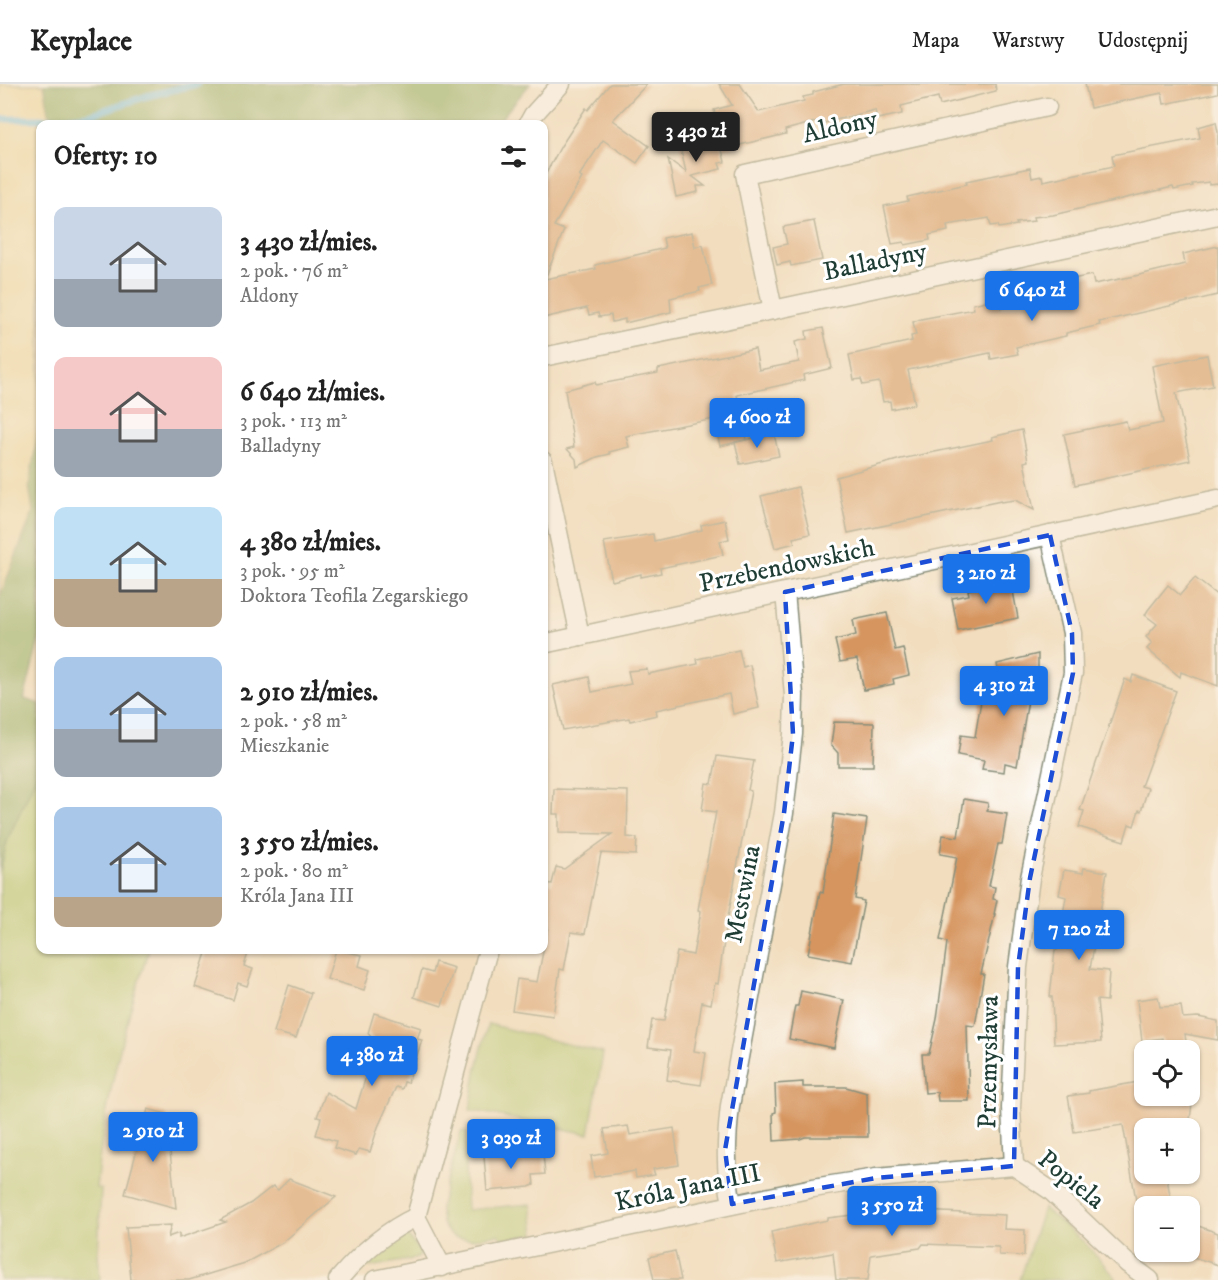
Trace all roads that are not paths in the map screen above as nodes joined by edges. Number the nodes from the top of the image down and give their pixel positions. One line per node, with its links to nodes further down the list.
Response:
1 (561, 84): 3 (street)
2 (1047, 107): 5 (street, Aldony)
3 (530, 120)
4 (1218, 215): 5 (street, Balladyny)
5 (773, 310): 6 (street, Balladyny)
6 (548, 356)
7 (548, 485): 11 (street)
8 (1218, 499): 9 (street, Przebendowskich)
9 (1050, 535): 10 (street, Przebendowskich); 14 (street, Przemysława)
10 (785, 592): 11 (street, Przebendowskich); 15 (street, Mestwina)
11 (580, 636): 12 (street, Przebendowskich)
12 (548, 643)
13 (487, 954): 16 (street)
14 (1014, 1166): 15 (street, Króla Jana III); 20 (street, Popiela)
15 (732, 1204): 17 (street, Króla Jana III)
16 (416, 1217): 17 (street); 18 (street)
17 (442, 1267): 19 (street, Króla Jana III)
18 (338, 1280)
19 (375, 1280)
20 (1150, 1280)

